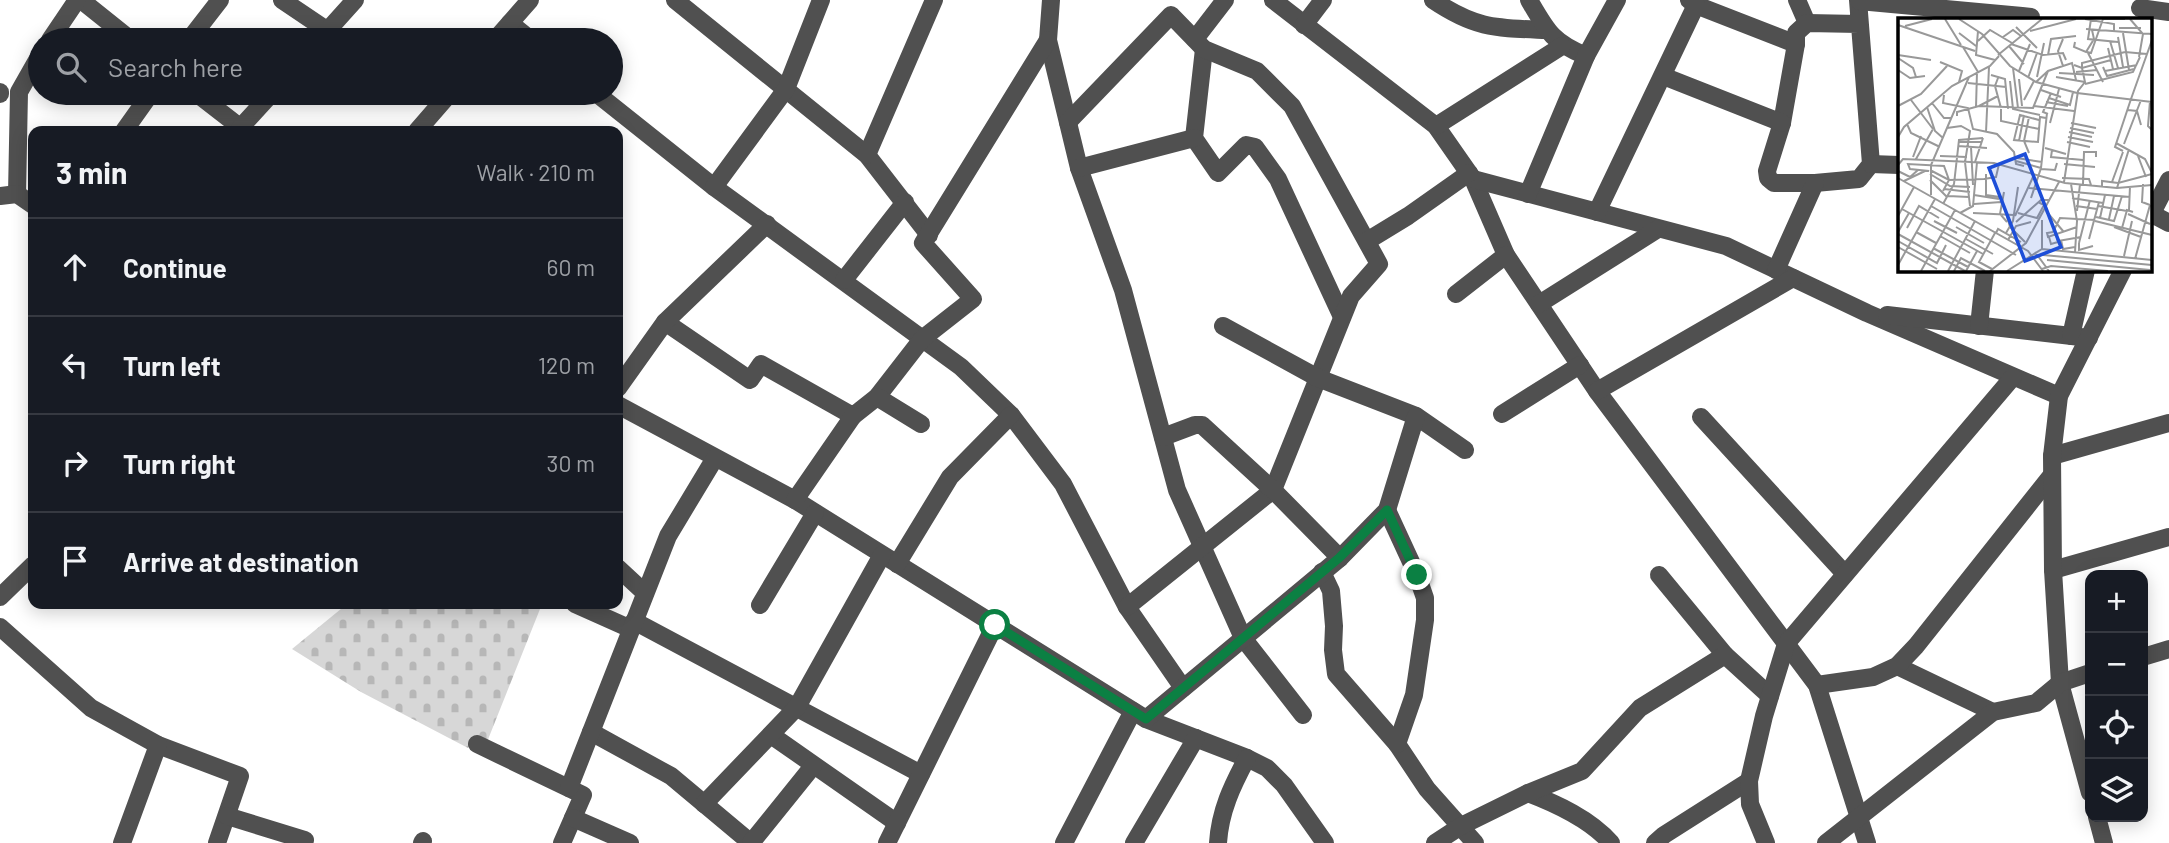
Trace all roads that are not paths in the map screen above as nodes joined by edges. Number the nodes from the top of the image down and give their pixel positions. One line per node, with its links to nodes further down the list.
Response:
1 (79, 0): 29 (street); 30 (street)
2 (220, 0): 31 (street)
3 (282, 0): 32 (street)
4 (355, 0): 33 (street)
5 (530, 0): 25 (street)
6 (675, 0): 20 (street)
7 (821, 0): 44 (street)
8 (934, 0): 60 (street)
9 (1051, 0): 37 (street)
10 (1224, 0): 38 (street)
11 (1273, 0): 28 (street)
12 (1323, 0): 28 (street)
13 (1433, 0): 36 (street)
14 (1529, 0): 36 (street)
15 (1617, 0): 41 (street)
16 (1797, 0): 26 (street)
17 (1859, 1): 19 (street); 27 (street)
18 (1693, 3): 39 (street); 43 (street)
19 (1913, 3): 24 (street)
20 (698, 7): 44 (street)
21 (2140, 9): 23 (street)
22 (2025, 12): 24 (street)
23 (2169, 12)
24 (1962, 15)
25 (510, 23): 34 (street); 35 (street)
26 (1807, 23): 27 (street); 39 (street)
27 (1859, 24): 61 (street)
28 (1304, 25): 58 (street)
29 (59, 28)
30 (115, 28)
31 (198, 28)
32 (314, 28)
33 (330, 28)
34 (506, 28)
35 (516, 28)
36 (1546, 30): 40 (street)
37 (1048, 40): 52 (street); 78 (street)
38 (1199, 44): 52 (street); 59 (street); 79 (street)
39 (1796, 44): 53 (street)
40 (1562, 46): 41 (street); 58 (street)
41 (1586, 56): 68 (street)
42 (28, 76): 45 (street)
43 (1662, 76): 53 (street); 72 (street)
44 (786, 89): 60 (street); 67 (street)
45 (19, 92): 46 (street); 69 (street)
46 (0, 93)
47 (142, 105): 54 (street)
48 (209, 105): 55 (street)
49 (259, 105): 56 (street)
50 (439, 105): 57 (street)
51 (611, 105): 67 (street)
52 (1068, 122): 63 (street)
53 (1782, 123): 66 (street)
54 (128, 126)
55 (233, 126)
56 (237, 126)
57 (421, 126)
58 (1436, 126): 64 (street)
59 (1194, 138): 63 (street); 90 (street)
60 (867, 156): 70 (street)
61 (1871, 164): 62 (street); 66 (street)
62 (1898, 164)
63 (1079, 168): 111 (street)
64 (1471, 176): 68 (street); 79 (street); 80 (street)
65 (2169, 180): 73 (street)
66 (1815, 183): 81 (street)
67 (714, 187): 76 (street)
68 (1528, 194): 72 (street)
69 (8, 195): 71 (street)
70 (905, 202): 78 (street); 86 (street)
71 (28, 203)
72 (1597, 212): 77 (street)
73 (2152, 214)
74 (2152, 216): 75 (street)
75 (2169, 223)
76 (767, 224): 86 (street); 91 (street)
77 (1658, 229): 81 (street); 88 (street)
78 (929, 235): 95 (street)
79 (1367, 241): 90 (street)
80 (1506, 255): 87 (street); 88 (street)
81 (1776, 270): 85 (street)
82 (1985, 271): 93 (street)
83 (2086, 271): 94 (street)
84 (2122, 271): 94 (street)
85 (1793, 278): 89 (street); 100 (street)
86 (844, 280): 95 (street)
87 (1456, 294)
88 (1539, 304): 96 (street)
89 (1867, 313): 93 (street); 97 (street)
90 (1342, 317): 98 (street)
91 (665, 323): 99 (street); 105 (street)
92 (1223, 326): 98 (street)
93 (1979, 326): 94 (street)
94 (2080, 337): 101 (street)
95 (922, 339): 102 (street); 106 (street)
96 (1580, 365): 100 (street); 104 (street)
97 (2013, 377): 101 (street); 128 (street)
98 (1318, 378): 107 (street); 116 (street)
99 (623, 381)
100 (1597, 391): 139 (street)
101 (2059, 396): 113 (street)
102 (877, 397): 105 (street); 110 (street)
103 (623, 408): 114 (street)
104 (1502, 414)
105 (853, 415): 117 (street)
106 (1011, 415): 123 (street); 133 (street)
107 (1416, 416): 112 (street); 118 (street)
108 (1701, 416): 128 (street)
109 (2169, 423): 113 (street)
110 (921, 424)
111 (1163, 437): 116 (street); 121 (street)
112 (1465, 450)
113 (2052, 456): 115 (street)
114 (715, 458): 117 (street); 130 (street)
115 (2051, 476): 125 (street); 143 (street)
116 (1272, 490): 121 (street); 122 (street)
117 (795, 500): 119 (street)
118 (1387, 510): 122 (street); 157 (street)
119 (815, 513): 123 (street); 132 (street)
120 (2169, 537): 125 (street)
121 (1202, 547): 133 (street); 138 (street)
122 (1339, 558): 126 (street)
123 (890, 560): 136 (street); 149 (street)
124 (28, 570): 131 (street)
125 (2053, 570): 145 (street)
126 (1322, 572): 138 (street); 157 (street)
127 (623, 573): 130 (street)
128 (1845, 574): 139 (street)
129 (1659, 575): 141 (street)
130 (645, 593): 135 (street)
131 (0, 597)
132 (760, 605)
133 (1127, 607): 147 (street)
134 (601, 609): 135 (street)
135 (633, 625): 149 (street); 153 (street)
136 (995, 625): 151 (street); 161 (street)
137 (0, 627): 158 (street)
138 (1242, 638): 147 (street); 152 (street)
139 (1786, 644): 146 (street); 148 (street)
140 (2169, 649): 142 (street)
141 (1725, 655): 148 (street); 165 (street)
142 (2148, 655)
143 (1897, 666): 146 (street); 150 (street)
144 (2085, 675): 145 (street)
145 (2060, 683): 150 (street); 162 (street)
146 (1816, 685): 168 (street)
147 (1183, 688): 151 (street)
148 (1770, 696): 163 (street)
149 (797, 707): 154 (street); 161 (street)
150 (1993, 712): 168 (street)
151 (1139, 715): 155 (street); 180 (street)
152 (1303, 715)
153 (591, 732): 164 (street); 166 (street)
154 (771, 734): 160 (street); 166 (street)
155 (1196, 738): 159 (street); 173 (street)
156 (477, 744): 164 (street)
157 (1397, 744): 171 (street)
158 (158, 745): 167 (street); 174 (street)
159 (1247, 758): 181 (street); 182 (street)
160 (813, 766): 172 (street); 179 (street)
161 (921, 774): 172 (street)
162 (2085, 775)
163 (1749, 781): 186 (street); 187 (street)
164 (569, 788): 169 (street)
165 (1528, 793): 171 (street); 185 (street)
166 (704, 804): 179 (street)
167 (227, 816): 175 (street); 176 (street)
168 (1859, 816): 188 (street); 189 (street)
169 (573, 818): 177 (street); 178 (street)
170 (2098, 822): 190 (street)
171 (1461, 827): 183 (street); 184 (street)
172 (893, 837)
173 (1136, 842)
174 (122, 843)
175 (218, 843)
176 (304, 843)
177 (562, 843)
178 (629, 843)
179 (751, 843)
180 (1064, 843)
181 (1218, 843)
182 (1325, 843)
183 (1436, 843)
184 (1475, 843)
185 (1611, 843)
186 (1655, 843)
187 (1766, 843)
188 (1826, 843)
189 (1867, 843)
190 (2104, 843)

